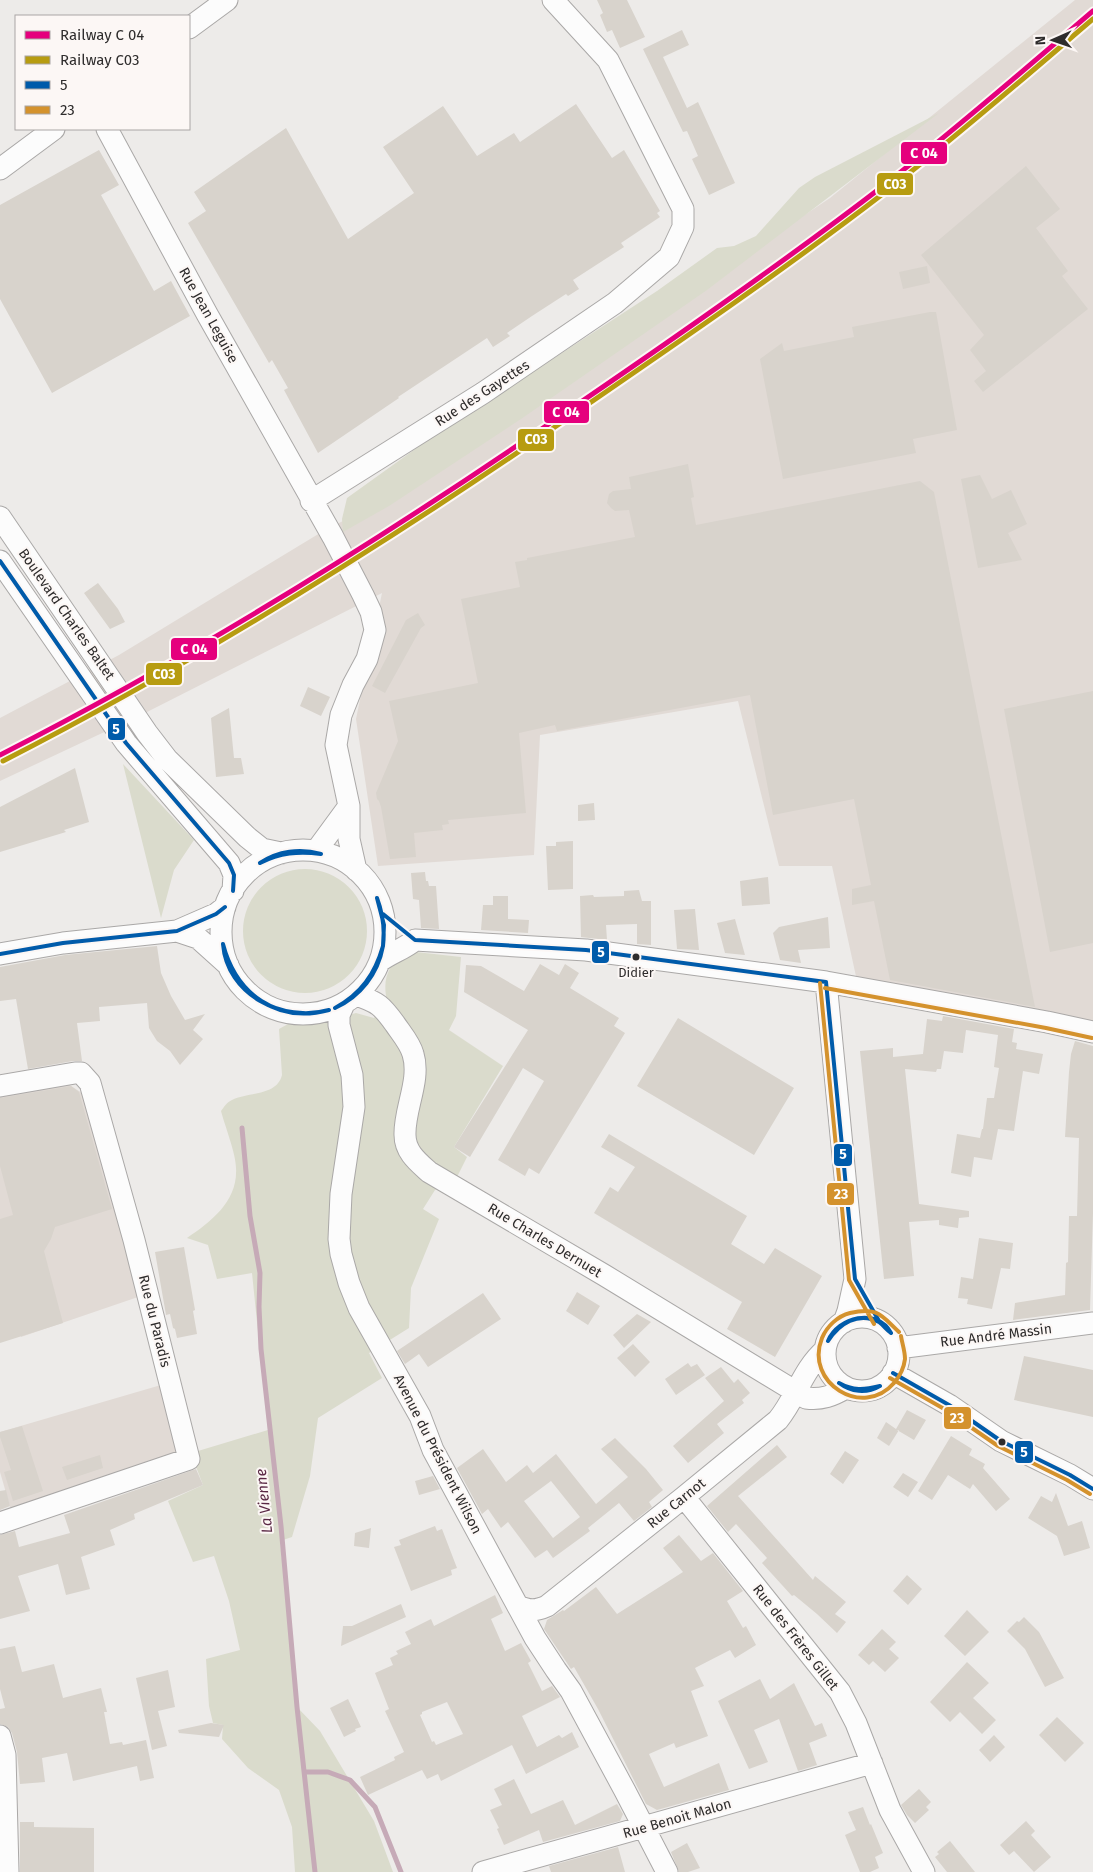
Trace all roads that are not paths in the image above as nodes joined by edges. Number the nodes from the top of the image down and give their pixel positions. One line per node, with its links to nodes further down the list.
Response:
1 (227, 0): 3 (street)
2 (553, 0): 7 (street, Rue des Gayettes)
3 (190, 27)
4 (53, 130): 6 (street)
5 (108, 130): 7 (street, Rue Jean Leguise)
6 (0, 169)
7 (311, 501): 10 (street)
8 (0, 518): 12 (street, Boulevard Charles Baltet)
9 (0, 561): 14 (street, Boulevard Charles Baltet)
10 (349, 806): 11 (street); 13 (street)
11 (316, 851): 12 (street); 13 (street)
12 (281, 853): 14 (street)
13 (356, 870): 15 (street)
14 (229, 899): 16 (street); 20 (street)
15 (383, 914): 17 (street); 19 (street)
16 (177, 931): 18 (street); 20 (street)
17 (415, 940): 19 (street); 21 (street)
18 (0, 954)
19 (380, 961): 22 (street)
20 (228, 965): 22 (street)
21 (826, 982): 23 (street); 25 (street)
22 (350, 999): 33 (street, Rue Charles Dernuet); 37 (street, Avenue du Président Wilson)
23 (1093, 1032)
24 (0, 1086): 36 (street, Rue du Paradis)
25 (855, 1279): 26 (street); 27 (street)
26 (879, 1321): 27 (street); 29 (street)
27 (844, 1322): 30 (street)
28 (1093, 1323): 29 (street, Rue André Massin)
29 (898, 1348): 31 (street)
30 (825, 1350): 32 (street); 33 (street, Rue Carnot)
31 (894, 1373): 32 (street); 34 (street)
32 (846, 1388): 33 (street, Rue Charles Dernuet)
33 (796, 1392): 35 (street, Rue Carnot)
34 (1093, 1489)
35 (684, 1497): 38 (street, Rue Carnot); 41 (street, Rue des Frères Gillet)
36 (0, 1524)
37 (518, 1606): 38 (street); 39 (street, Avenue du Président Wilson)
38 (547, 1606): 39 (street, Rue Carnot)
39 (535, 1638): 43 (street, Avenue du Président Wilson)
40 (2, 1745): 42 (street)
41 (872, 1763): 43 (street, Rue Benoit Malon); 47 (street, Rue des Frères Gillet)
42 (3, 1805): 44 (street)
43 (643, 1827): 45 (street, Rue Benoit Malon); 46 (street, Avenue du Président Wilson)
44 (8, 1872)
45 (483, 1872)
46 (666, 1872)
47 (924, 1872)

